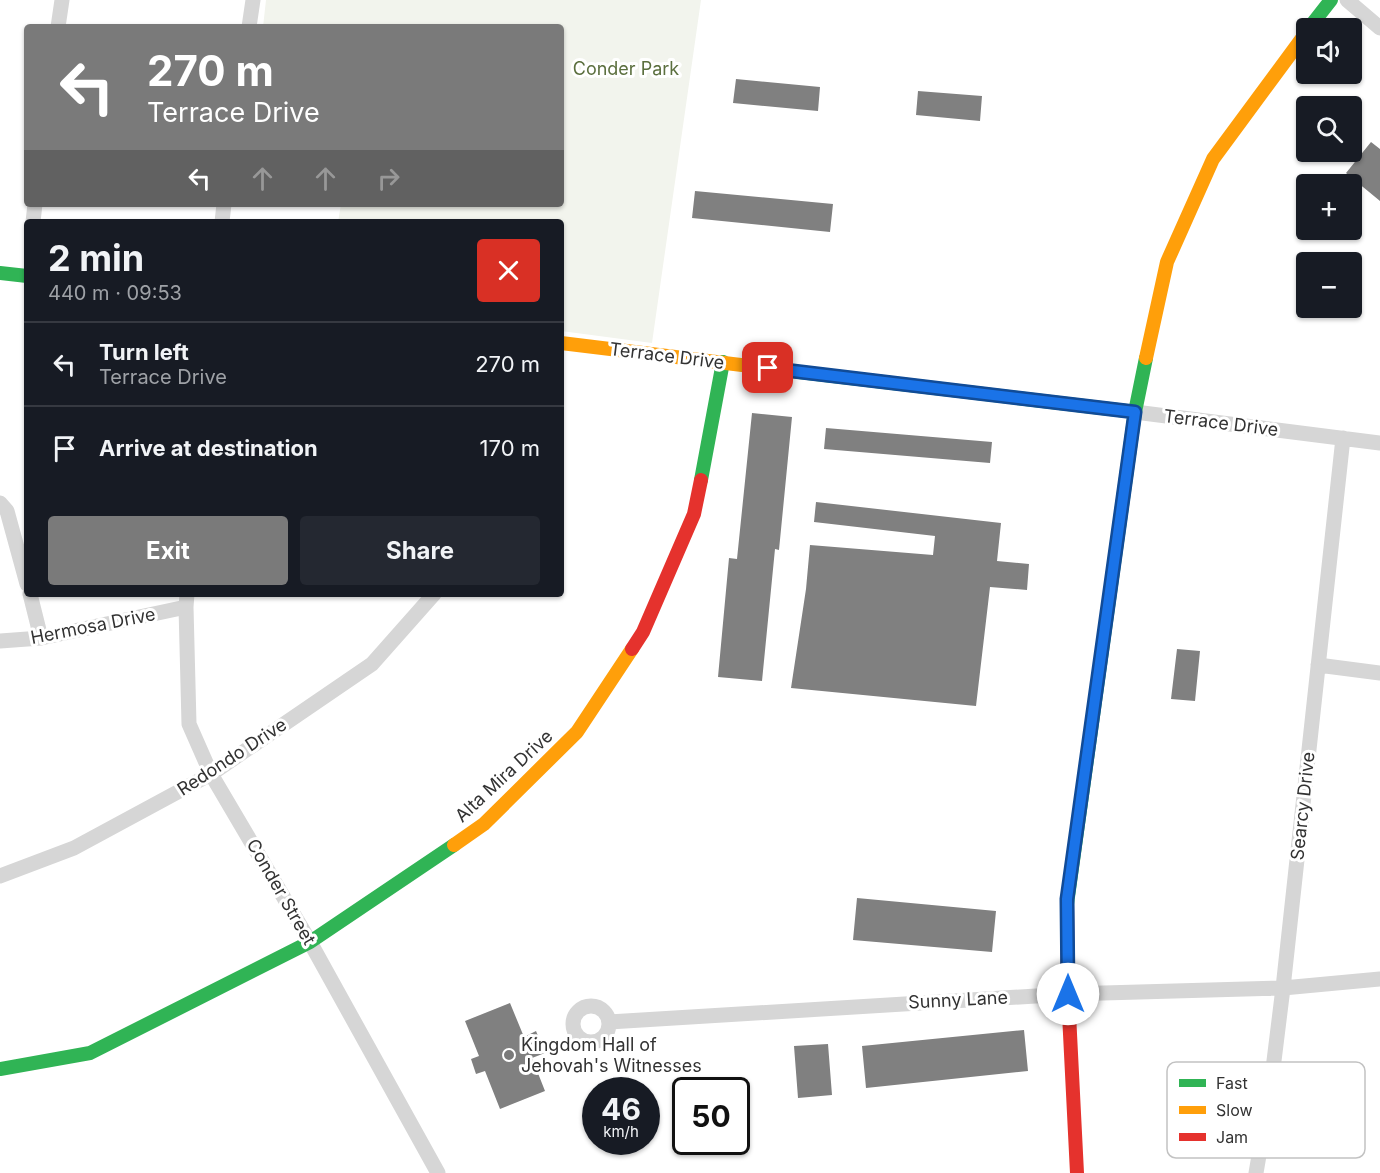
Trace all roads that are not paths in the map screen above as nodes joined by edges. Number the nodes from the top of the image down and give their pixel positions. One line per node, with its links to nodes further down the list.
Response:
1 (62, 0): 6 (street)
2 (253, 0): 7 (street)
3 (1330, 0): 5 (street)
4 (1347, 0): 8 (street)
5 (1317, 18)
6 (58, 24)
7 (249, 24)
8 (1380, 28)
9 (1296, 47): 14 (street)
10 (0, 273): 11 (street)
11 (24, 274)
12 (564, 343): 13 (street, Terrace Drive)
13 (723, 362): 14 (street, Terrace Drive); 28 (street, Alta Mira Drive)
14 (1135, 412): 15 (street, Terrace Drive); 31 (street)
15 (1343, 438): 16 (street, Terrace Drive); 24 (street, Searcy Drive)
16 (1380, 443)
17 (0, 503): 18 (street)
18 (24, 573)
19 (31, 597): 22 (street)
20 (431, 597): 26 (street, Redondo Drive)
21 (186, 601): 22 (street, Hermosa Drive); 26 (street, Conder Street)
22 (41, 638): 23 (street, Hermosa Drive)
23 (0, 641)
24 (1318, 666): 25 (street); 30 (street, Searcy Drive)
25 (1380, 673)
26 (212, 774): 27 (street, Redondo Drive); 28 (street, Conder Street)
27 (0, 876)
28 (310, 942): 34 (street, Alta Mira Drive); 36 (street, Conder Street)
29 (1380, 979): 30 (street, Sunny Lane)
30 (1283, 988): 31 (street, Sunny Lane); 33 (street, Searcy Drive)
31 (1068, 994): 32 (street, Sunny Lane); 37 (street)
32 (609, 1022)
33 (1274, 1062)
34 (0, 1069)
35 (1259, 1158): 38 (street, Searcy Drive)
36 (438, 1173)
37 (1077, 1173)
38 (1256, 1173)

